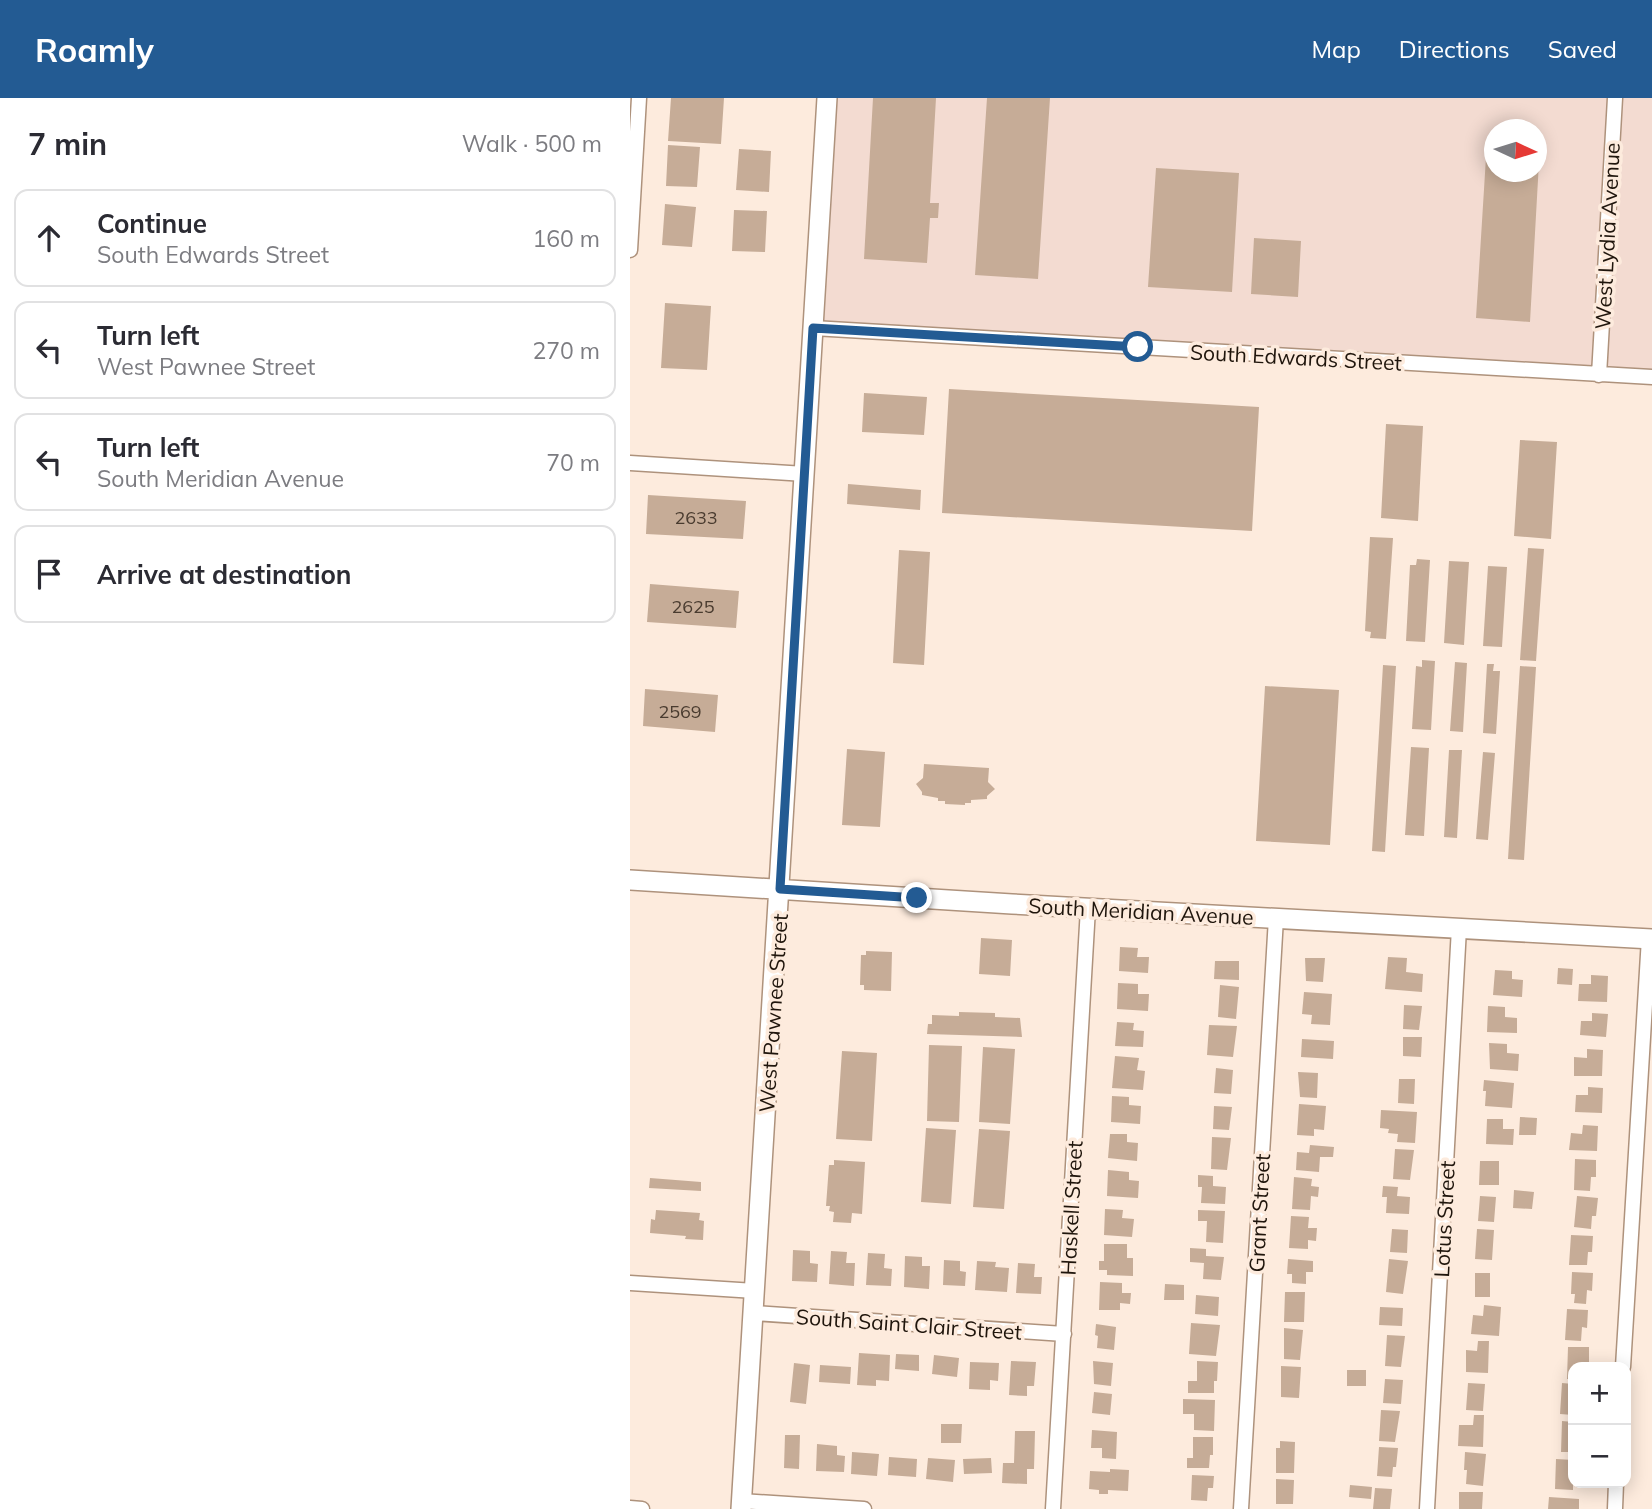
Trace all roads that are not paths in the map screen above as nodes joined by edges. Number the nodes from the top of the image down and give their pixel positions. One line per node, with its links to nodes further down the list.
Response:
1 (639, 98): 4 (street)
2 (827, 98): 5 (main road, West Pawnee Street)
3 (1615, 98): 6 (street, West Lydia Avenue)
4 (630, 250)
5 (813, 328): 6 (street, South Edwards Street); 9 (main road, West Pawnee Street)
6 (1600, 375): 7 (street, South Edwards Street)
7 (1652, 377)
8 (630, 463): 9 (street)
9 (804, 474): 11 (main road, West Pawnee Street)
10 (630, 880): 11 (main road, South Meridian Avenue)
11 (780, 889): 12 (main road, South Meridian Avenue); 17 (main road, West Pawnee Street)
12 (1088, 908): 13 (main road, South Meridian Avenue); 19 (street, Haskell Street)
13 (1276, 918): 14 (main road, South Meridian Avenue); 27 (street, Grant Street)
14 (1459, 928): 15 (main road, South Meridian Avenue); 28 (street, Lotus Street)
15 (1651, 938): 20 (street)
16 (630, 1283): 17 (street)
17 (755, 1291): 18 (main road, West Pawnee Street)
18 (753, 1314): 19 (street, South Saint Clair Street); 22 (main road, West Pawnee Street)
19 (1064, 1334): 26 (street, Haskell Street)
20 (1623, 1362)
21 (1616, 1488): 29 (street)
22 (741, 1505): 25 (street)
23 (630, 1508): 24 (street)
24 (642, 1509)
25 (864, 1509)
26 (1053, 1509)
27 (1241, 1509)
28 (1427, 1509)
29 (1615, 1509)

